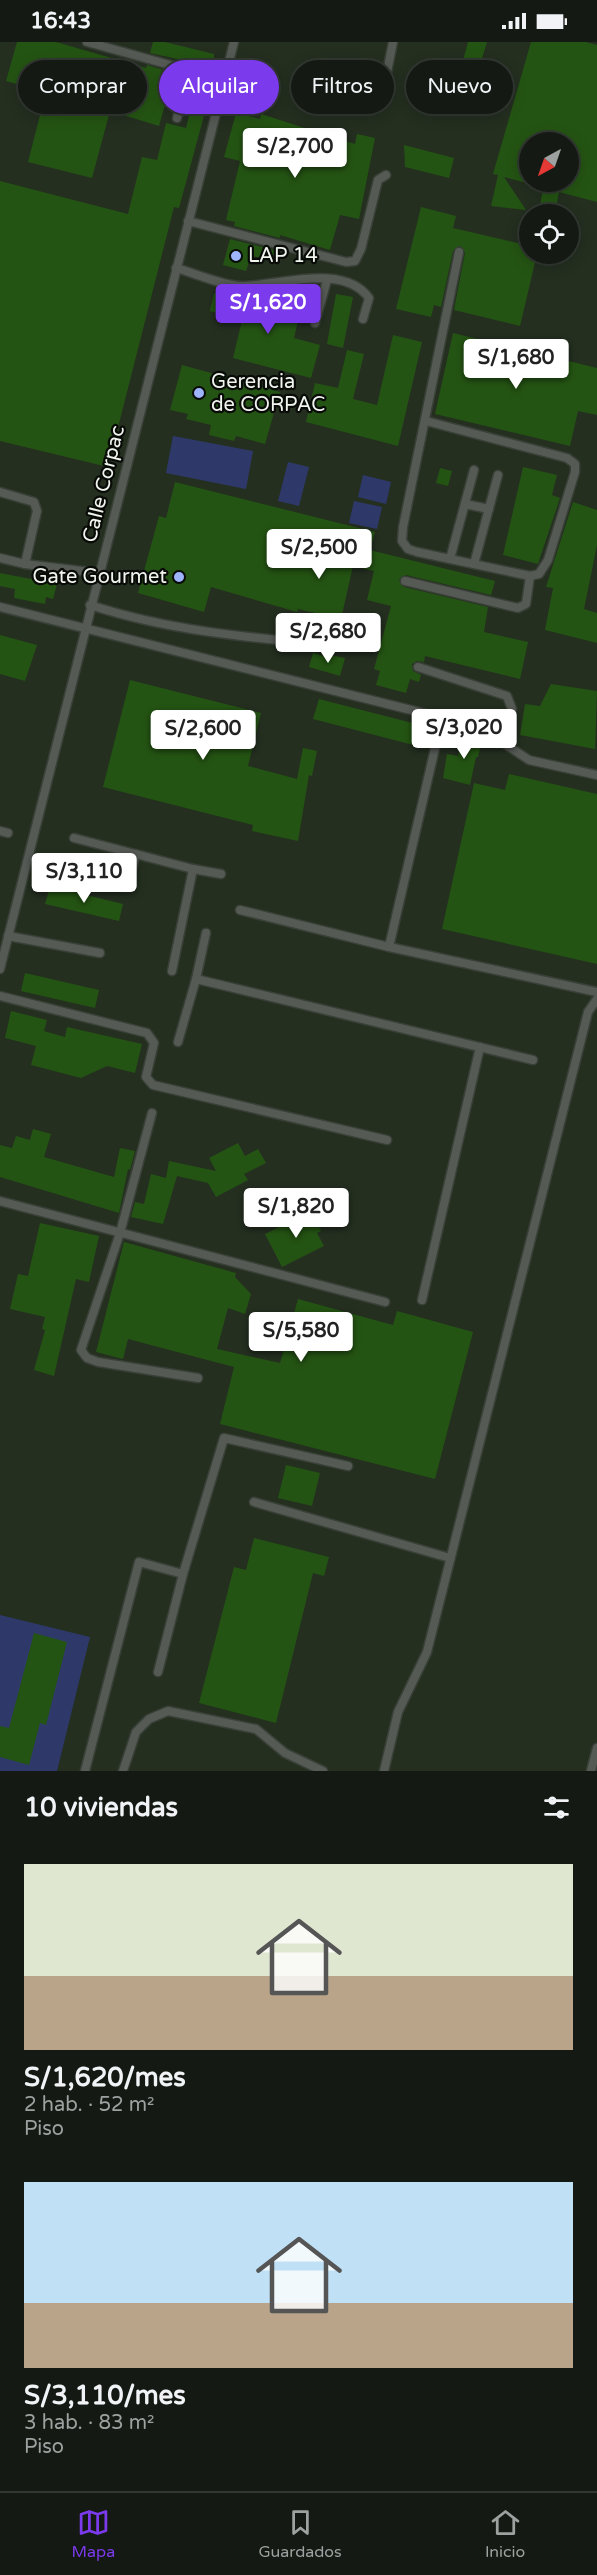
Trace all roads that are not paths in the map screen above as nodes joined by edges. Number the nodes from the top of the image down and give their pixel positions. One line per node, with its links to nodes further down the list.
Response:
1 (87, 42): 6 (lane)
2 (234, 42): 4 (lane, Calle Corpac)
3 (393, 42): 5 (lane)
4 (229, 60)
5 (389, 60)
6 (159, 62)
7 (178, 114): 9 (lane)
8 (215, 114): 11 (lane, Calle Corpac)
9 (177, 118)
10 (386, 175): 11 (lane)
11 (188, 221): 13 (lane, Calle Corpac)
12 (459, 252): 17 (lane)
13 (176, 268): 14 (lane); 27 (lane, Calle Corpac)
14 (327, 280): 15 (lane); 16 (lane)
15 (363, 319)
16 (315, 323)
17 (426, 421): 24 (lane); 28 (lane)
18 (474, 470): 21 (lane)
19 (498, 475): 22 (lane)
20 (0, 492): 25 (lane)
21 (465, 504): 22 (lane); 24 (lane)
22 (489, 509): 26 (lane)
23 (0, 558): 25 (lane)
24 (450, 559): 26 (lane)
25 (25, 564): 27 (lane)
26 (474, 564): 28 (lane)
27 (98, 573): 30 (lane, Calle Corpac)
28 (530, 576): 29 (lane)
29 (405, 581)
30 (90, 605): 32 (lane, Calle Corpac); 33 (lane)
31 (0, 607): 32 (lane)
32 (84, 628): 35 (lane); 45 (lane, Calle Corpac)
33 (328, 644)
34 (418, 667): 36 (lane)
35 (446, 719): 36 (lane); 46 (lane)
36 (494, 736): 37 (lane)
37 (597, 775)
38 (74, 838): 39 (lane)
39 (136, 854): 40 (lane); 42 (lane)
40 (193, 869): 41 (lane); 49 (lane)
41 (221, 874)
42 (127, 887)
43 (240, 910): 46 (lane)
44 (206, 933): 50 (lane)
45 (8, 936): 47 (lane); 48 (lane, Calle Corpac)
46 (389, 947): 51 (lane)
47 (100, 953)
48 (0, 969)
49 (172, 971)
50 (196, 979): 54 (lane); 55 (lane)
51 (597, 992)
52 (0, 996): 58 (lane)
53 (597, 999): 66 (lane)
54 (178, 1042)
55 (480, 1047): 56 (lane); 61 (lane)
56 (533, 1060)
57 (152, 1113): 60 (lane)
58 (387, 1140)
59 (0, 1201): 60 (lane)
60 (120, 1233): 62 (lane); 63 (lane)
61 (422, 1300)
62 (385, 1302)
63 (198, 1378)
64 (348, 1466): 67 (lane)
65 (254, 1502): 66 (lane)
66 (450, 1558): 73 (lane)
67 (183, 1574): 68 (lane); 70 (lane)
68 (158, 1672)
69 (597, 1748): 74 (lane)
70 (85, 1771)
71 (123, 1771): 72 (lane)
72 (323, 1771)
73 (384, 1771)
74 (591, 1771)

